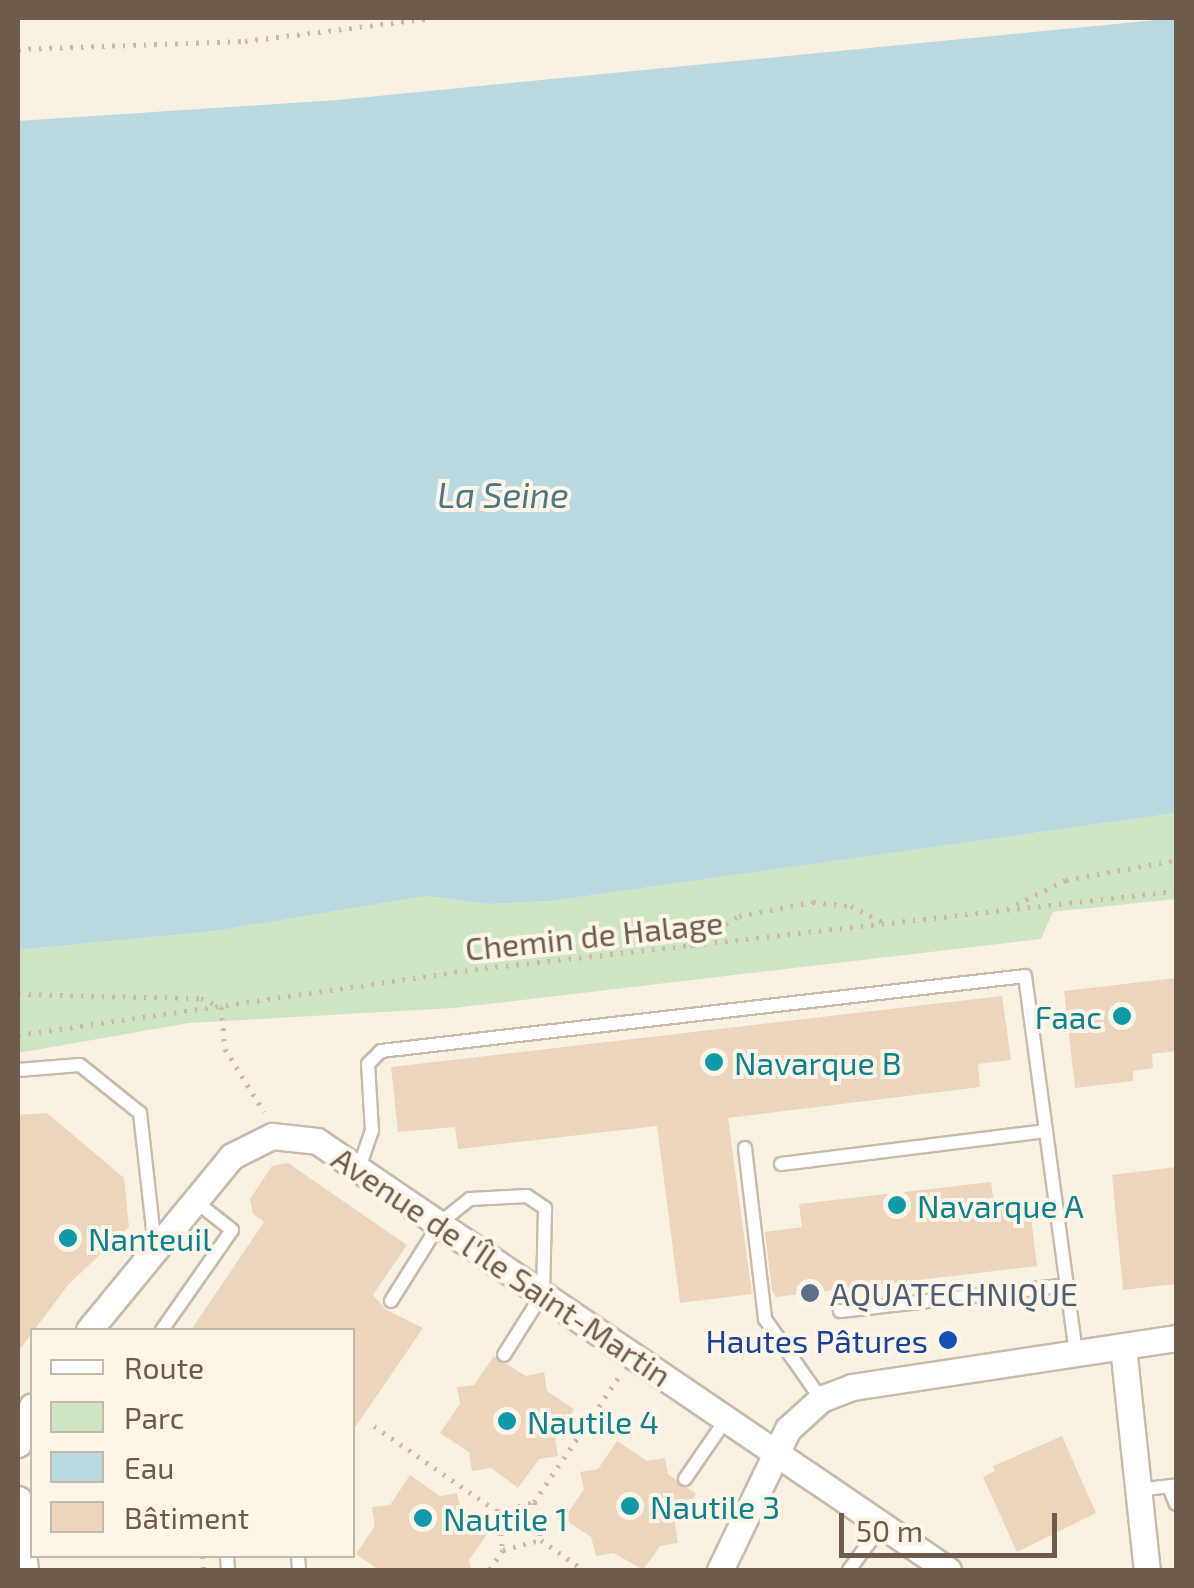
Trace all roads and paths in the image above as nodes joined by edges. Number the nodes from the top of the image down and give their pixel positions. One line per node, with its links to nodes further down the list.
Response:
1 (432, 18): 2 (path)
2 (18, 49)
3 (1176, 860): 5 (path)
4 (1176, 891): 5 (path, Chemin de Halage)
5 (1005, 911): 6 (path, Chemin de Halage)
6 (887, 925): 7 (path, Chemin de Halage); 7 (path)
7 (687, 948): 9 (path, Chemin de Halage)
8 (18, 994): 9 (path)
9 (221, 1006): 10 (path, Chemin de Halage); 13 (path)
10 (18, 1035)
11 (18, 1070): 19 (lane)
12 (1046, 1131): 15 (lane); 16 (lane); 20 (lane)
13 (272, 1136): 16 (street, Avenue de l'Île Saint-Martin); 17 (street)
14 (744, 1148): 31 (lane)
15 (781, 1164)
16 (359, 1168): 18 (street, Avenue de l'Île Saint-Martin)
17 (195, 1202): 19 (street); 25 (lane)
18 (440, 1223): 21 (street, Avenue de l'Île Saint-Martin); 21 (lane); 22 (lane)
19 (155, 1250): 24 (street)
20 (1066, 1284): 23 (lane); 28 (lane)
21 (544, 1293): 29 (lane); 30 (street, Avenue de l'Île Saint-Martin)
22 (391, 1300)
23 (840, 1311)
24 (91, 1328)
25 (163, 1328)
26 (1176, 1338): 27 (street)
27 (1123, 1347): 28 (street); 37 (street)
28 (1076, 1354): 31 (street)
29 (504, 1355)
30 (634, 1355): 32 (street, Avenue de l'Île Saint-Martin); 39 (path)
31 (821, 1399): 34 (street)
32 (727, 1418): 34 (street, Avenue de l'Île Saint-Martin); 35 (lane)
33 (374, 1426): 41 (path)
34 (776, 1452): 42 (street, Avenue de l'Île Saint-Martin); 49 (street)
35 (685, 1479)
36 (1173, 1486): 37 (lane); 40 (lane)
37 (1138, 1490): 51 (street)
38 (18, 1500): 47 (street)
39 (534, 1502): 41 (path); 43 (path)
40 (1176, 1504)
41 (498, 1512): 44 (path)
42 (882, 1525): 46 (street, Avenue de l'Île Saint-Martin); 50 (lane)
43 (541, 1540): 44 (path); 45 (path)
44 (503, 1550): 48 (path)
45 (578, 1566)
46 (938, 1568)
47 (25, 1570)
48 (489, 1570)
49 (720, 1570)
50 (849, 1570)
51 (1147, 1570)

